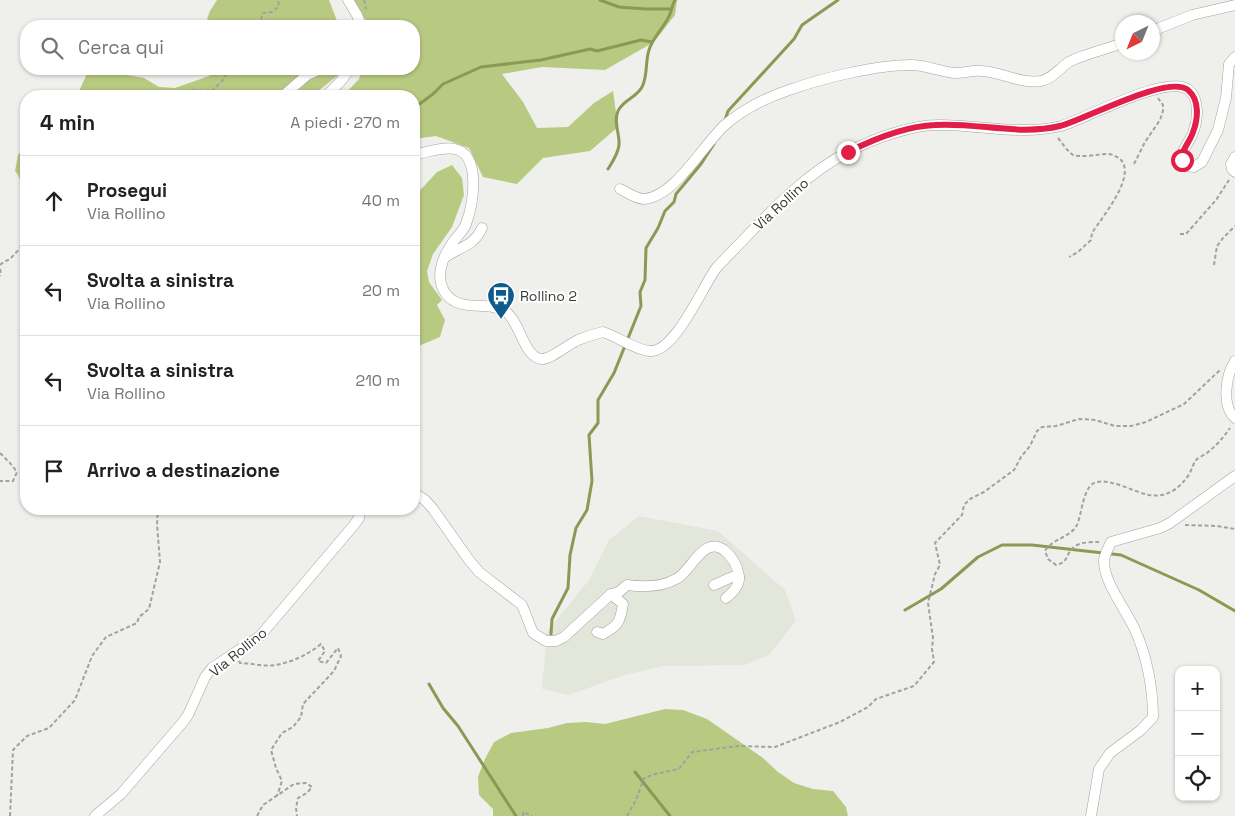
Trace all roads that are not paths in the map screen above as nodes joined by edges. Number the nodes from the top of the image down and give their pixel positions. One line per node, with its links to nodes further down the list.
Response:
1 (348, 0): 3 (street)
2 (1235, 5): 4 (street)
3 (358, 20)
4 (1160, 28)
5 (1115, 45): 14 (street)
6 (1235, 58): 16 (street, Via Rollino)
7 (307, 75): 9 (street)
8 (346, 75): 10 (street)
9 (290, 90)
10 (332, 90)
11 (420, 153): 16 (street, Via Rollino)
12 (1235, 157): 13 (street)
13 (1234, 172)
14 (620, 189)
15 (482, 228): 16 (street)
16 (445, 257)
17 (1235, 361): 18 (street)
18 (1233, 422)
19 (1235, 476): 28 (street)
20 (420, 497): 24 (street)
21 (360, 515): 27 (street, Via Rollino)
22 (740, 578): 23 (street); 24 (street); 25 (street)
23 (714, 585)
24 (611, 594): 26 (street)
25 (726, 598)
26 (597, 632)
27 (95, 816)
28 (1091, 816)

